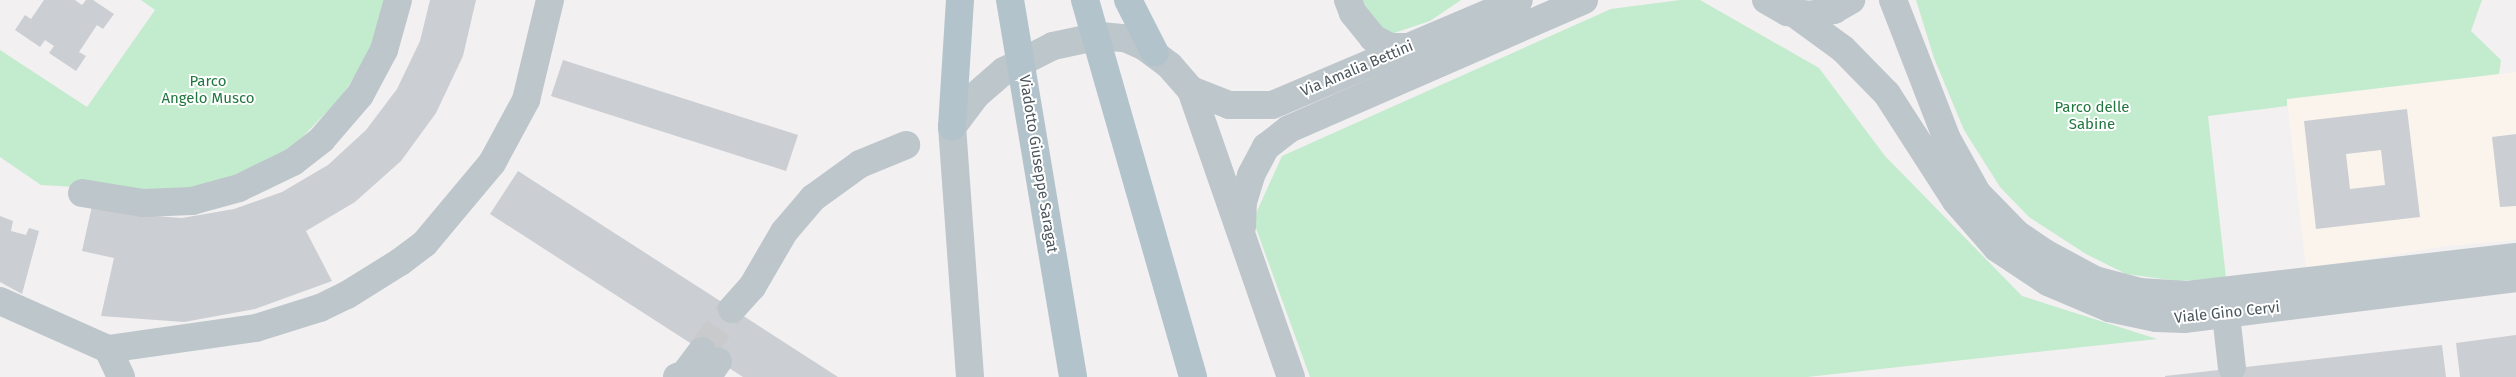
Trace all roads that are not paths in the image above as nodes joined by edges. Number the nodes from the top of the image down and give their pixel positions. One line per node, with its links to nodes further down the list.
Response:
1 (398, 0): 20 (street)
2 (550, 0): 27 (street)
3 (960, 0): 18 (main road)
4 (1010, 0): 31 (main road, Viadotto Giuseppe Saragat)
5 (1085, 0): 32 (main road)
6 (1128, 0): 15 (main road)
7 (1519, 0): 14 (street, Via Amalia Bettini)
8 (1584, 0): 21 (street)
9 (1766, 0): 13 (street, Viale Gino Cervi)
10 (1851, 0): 13 (street)
11 (1893, 0): 25 (street, Viale Gino Cervi)
12 (1351, 6): 14 (street); 16 (street)
13 (1794, 14): 25 (street, Viale Gino Cervi)
14 (1408, 47): 16 (street, Via Amalia Bettini)
15 (1155, 53): 17 (street); 18 (street)
16 (1350, 72): 17 (street, Via Amalia Bettini)
17 (1191, 90): 21 (street)
18 (952, 127): 30 (street)
19 (906, 145): 26 (street)
20 (82, 194)
21 (1242, 231): 33 (street)
22 (2516, 257): 25 (street, Viale Gino Cervi)
23 (2516, 278): 25 (street, Viale Gino Cervi)
24 (0, 301): 27 (street)
25 (2224, 303): 28 (street)
26 (739, 313)
27 (108, 349): 29 (street)
28 (2232, 368)
29 (121, 377)
30 (970, 377)
31 (1073, 377)
32 (1194, 377)
33 (1291, 377)

